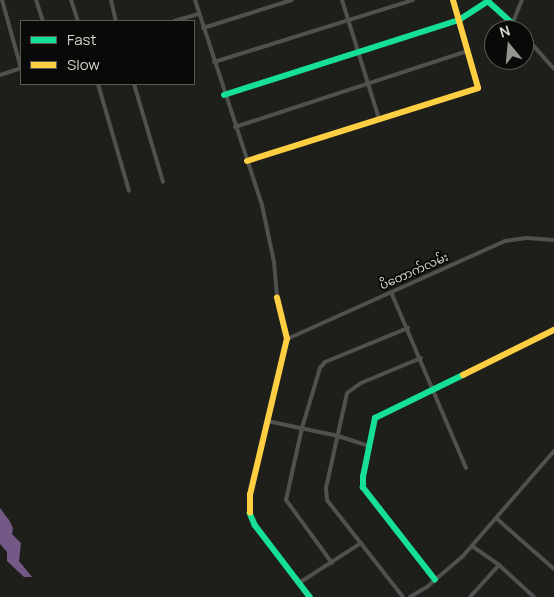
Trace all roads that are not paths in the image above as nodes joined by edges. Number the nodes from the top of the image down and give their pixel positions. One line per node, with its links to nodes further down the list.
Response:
1 (2, 0): 25 (street)
2 (36, 0): 12 (street)
3 (71, 0): 13 (street)
4 (111, 0): 14 (street)
5 (195, 0): 11 (street)
6 (292, 0): 20 (street)
7 (342, 0): 16 (street)
8 (413, 0): 16 (street)
9 (453, 0): 17 (street)
10 (522, 0): 19 (street)
11 (199, 14): 15 (street); 20 (street)
12 (43, 20)
13 (78, 20)
14 (116, 20)
15 (178, 20)
16 (348, 20): 23 (street); 24 (street)
17 (459, 20): 18 (street); 22 (street); 23 (street)
18 (511, 20)
19 (514, 20)
20 (203, 28): 24 (street)
21 (534, 46): 27 (street)
22 (468, 51): 29 (street); 33 (street)
23 (358, 52): 29 (street); 32 (street)
24 (214, 62): 32 (street)
25 (20, 64)
26 (20, 68): 28 (street)
27 (554, 69)
28 (0, 75)
29 (368, 83): 33 (street); 34 (street)
30 (98, 85): 37 (street)
31 (134, 85): 36 (street)
32 (224, 95): 34 (street)
33 (379, 118): 35 (street)
34 (235, 127): 35 (street)
35 (247, 161): 40 (street)
36 (163, 182)
37 (129, 191)
38 (554, 240): 39 (street, ပိတောက်လမ်း)
39 (391, 292): 41 (street); 43 (street, ပိတောက်လမ်း)
40 (277, 298): 43 (street)
41 (408, 328): 44 (street); 47 (street)
42 (554, 330): 45 (street)
43 (287, 339): 46 (street)
44 (421, 358): 45 (street); 48 (street)
45 (435, 390): 49 (street); 51 (street)
46 (267, 421): 47 (street); 59 (street)
47 (302, 428): 48 (street); 55 (street)
48 (338, 436): 49 (street); 53 (street)
49 (370, 446): 58 (street)
50 (554, 452): 52 (street)
51 (466, 468)
52 (496, 518): 54 (street); 57 (street)
53 (361, 543): 55 (street); 61 (street)
54 (472, 546): 56 (street); 58 (street)
55 (332, 563): 59 (street)
56 (499, 565): 63 (street); 64 (street)
57 (554, 569)
58 (435, 580): 62 (street)
59 (299, 583): 60 (street)
60 (310, 597)
61 (403, 597)
62 (410, 597)
63 (470, 597)
64 (534, 597)

